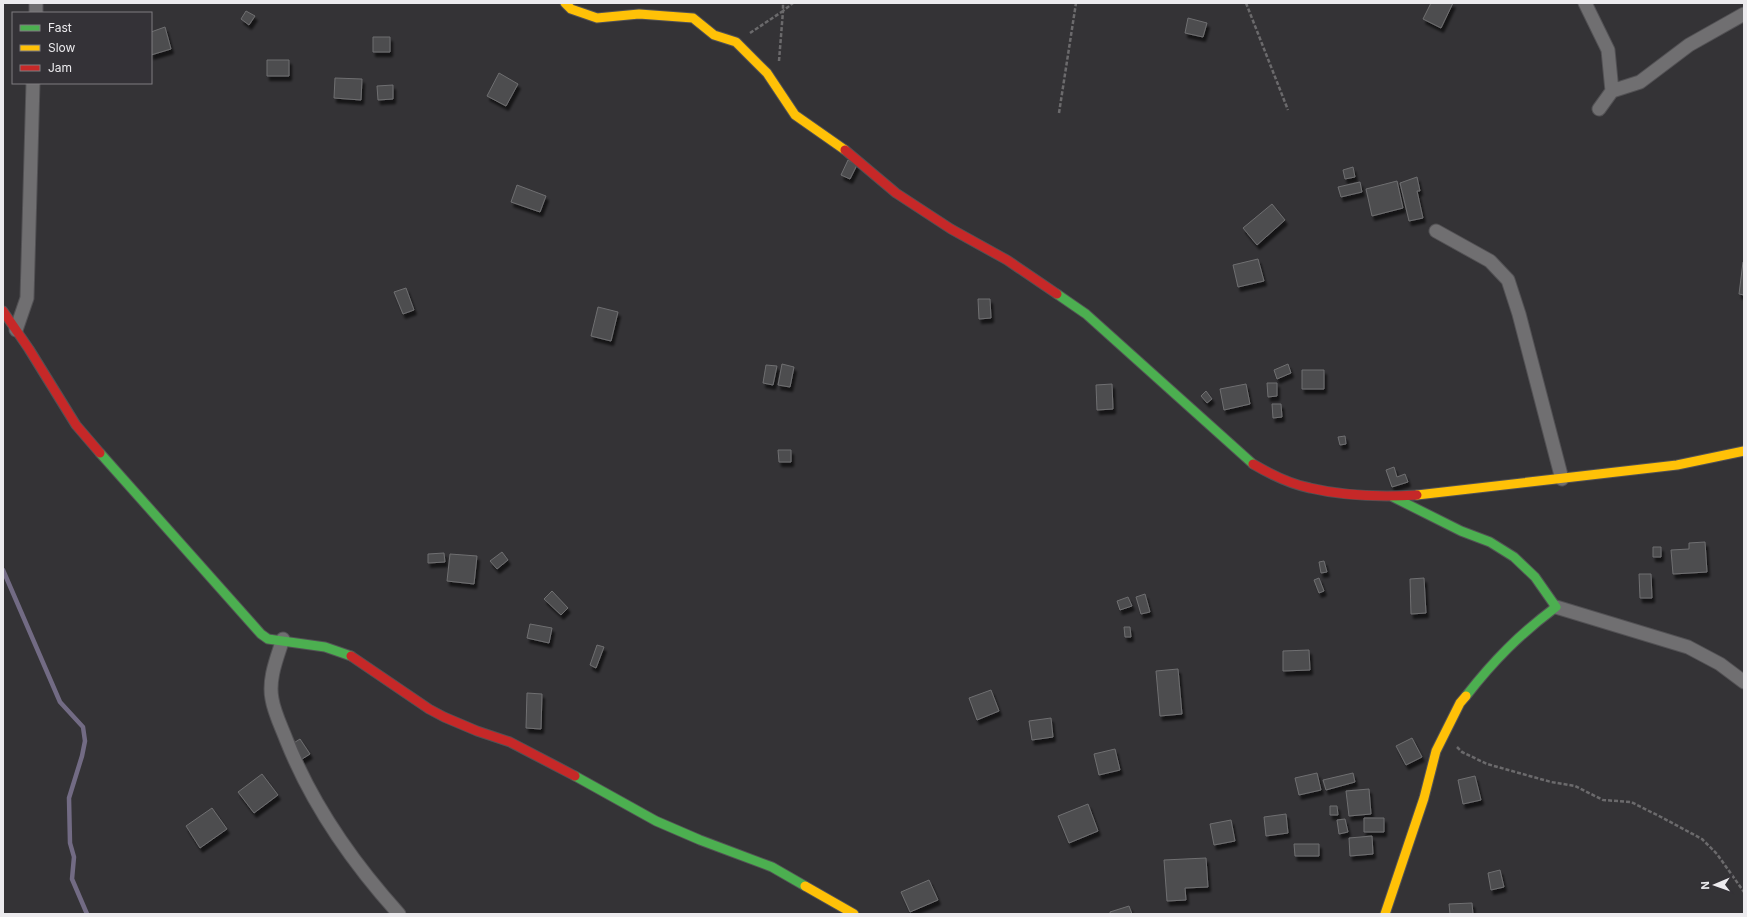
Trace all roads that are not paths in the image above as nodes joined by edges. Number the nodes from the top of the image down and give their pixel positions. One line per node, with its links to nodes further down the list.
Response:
1 (565, 3): 12 (street)
2 (1585, 3): 5 (street)
3 (1744, 14): 5 (street)
4 (33, 84): 9 (street)
5 (1612, 91): 6 (street)
6 (1599, 109)
7 (1436, 231): 11 (street)
8 (3, 311): 9 (street)
9 (16, 330): 14 (street)
10 (1744, 450): 11 (street)
11 (1562, 479): 12 (street)
12 (1392, 496): 13 (street)
13 (1556, 607): 15 (street); 18 (street)
14 (283, 639): 16 (street); 17 (street)
15 (1744, 682)
16 (399, 914)
17 (854, 914)
18 (1385, 914)

